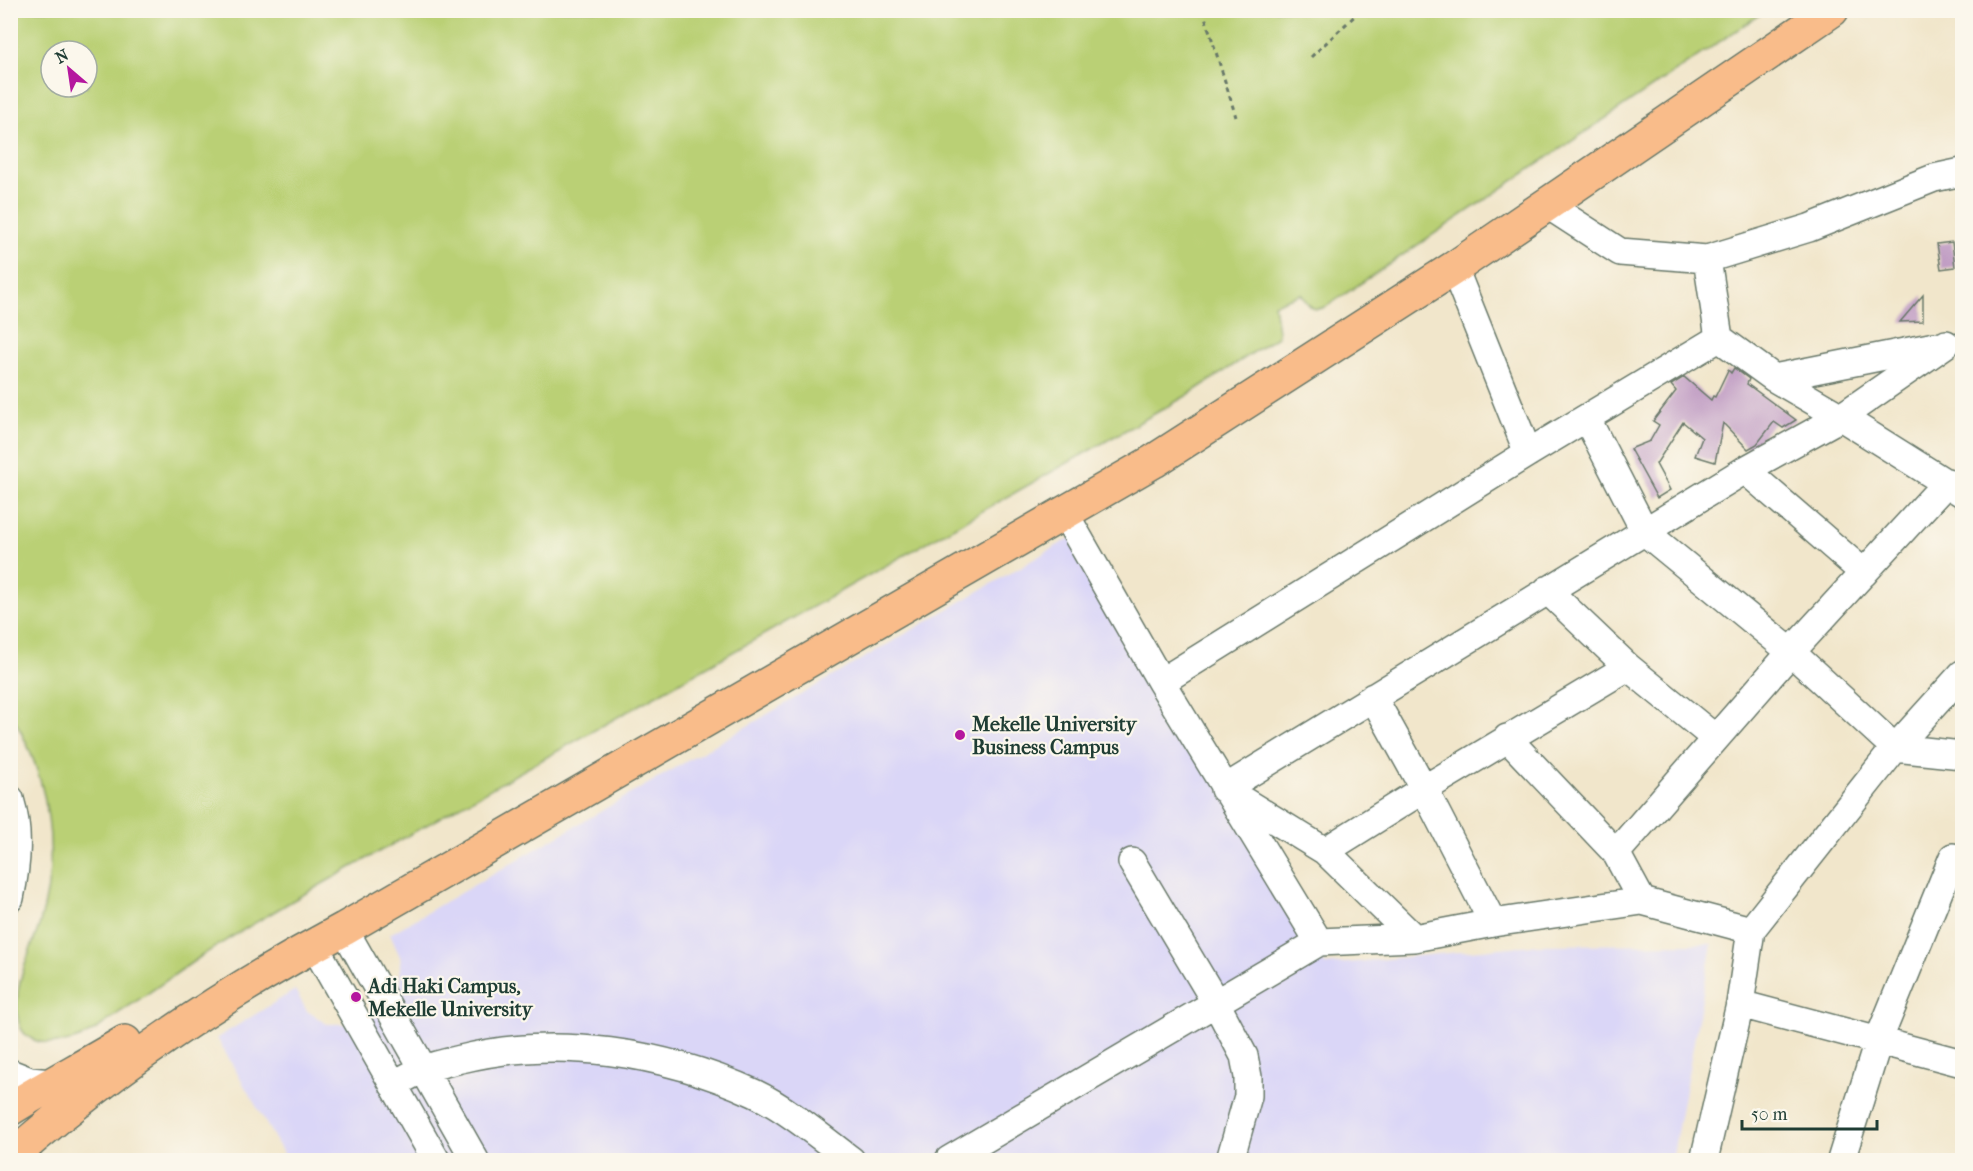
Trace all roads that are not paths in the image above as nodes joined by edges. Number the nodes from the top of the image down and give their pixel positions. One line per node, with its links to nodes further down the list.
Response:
1 (1798, 10): 49 (main road)
2 (1832, 10): 4 (main road)
3 (1962, 172): 5 (street)
4 (1546, 204): 5 (street); 6 (main road)
5 (1707, 259): 7 (street)
6 (1454, 268): 12 (street); 15 (main road)
7 (1719, 338): 9 (street); 11 (street)
8 (1954, 342): 9 (street); 10 (street)
9 (1774, 378): 10 (street)
10 (1841, 417): 13 (street); 14 (street)
11 (1587, 419): 12 (street); 16 (street)
12 (1528, 453): 22 (street)
13 (1745, 470): 16 (street); 17 (street)
14 (1954, 488): 17 (street)
15 (1065, 514): 22 (street); 38 (main road)
16 (1645, 532): 18 (street); 19 (street)
17 (1864, 573): 19 (street)
18 (1547, 590): 20 (street); 23 (street)
19 (1791, 652): 25 (street); 26 (street)
20 (1628, 667): 24 (street); 25 (street)
21 (1962, 674): 26 (street)
22 (1161, 682): 28 (street)
23 (1373, 697): 28 (street); 29 (street)
24 (1507, 738): 29 (street); 32 (street)
25 (1715, 738): 32 (street)
26 (1895, 748): 27 (street); 39 (street)
27 (1962, 755)
28 (1224, 789): 31 (street); 41 (street)
29 (1424, 789): 31 (street); 37 (street)
30 (10, 799): 35 (street)
31 (1324, 851): 40 (street)
32 (1616, 853): 36 (street)
33 (1962, 860): 45 (street)
34 (1132, 862): 43 (street)
35 (10, 898)
36 (1642, 901): 37 (street); 39 (street)
37 (1493, 923): 40 (street)
38 (344, 928): 42 (main road); 47 (street)
39 (1751, 930): 44 (street)
40 (1414, 938): 41 (street)
41 (1319, 942): 43 (street)
42 (314, 945): 50 (street); 52 (main road)
43 (1216, 1004): 53 (street); 57 (street)
44 (1740, 1004): 45 (street); 58 (street)
45 (1879, 1039): 46 (street); 59 (street)
46 (1962, 1063)
47 (423, 1070): 50 (street); 55 (street); 56 (street)
48 (10, 1073): 49 (street)
49 (51, 1083): 51 (main road)
50 (393, 1084): 54 (street)
51 (10, 1109)
52 (10, 1158)
53 (949, 1160)
54 (436, 1161)
55 (475, 1161)
56 (851, 1161)
57 (1230, 1161)
58 (1704, 1161)
59 (1841, 1161)

